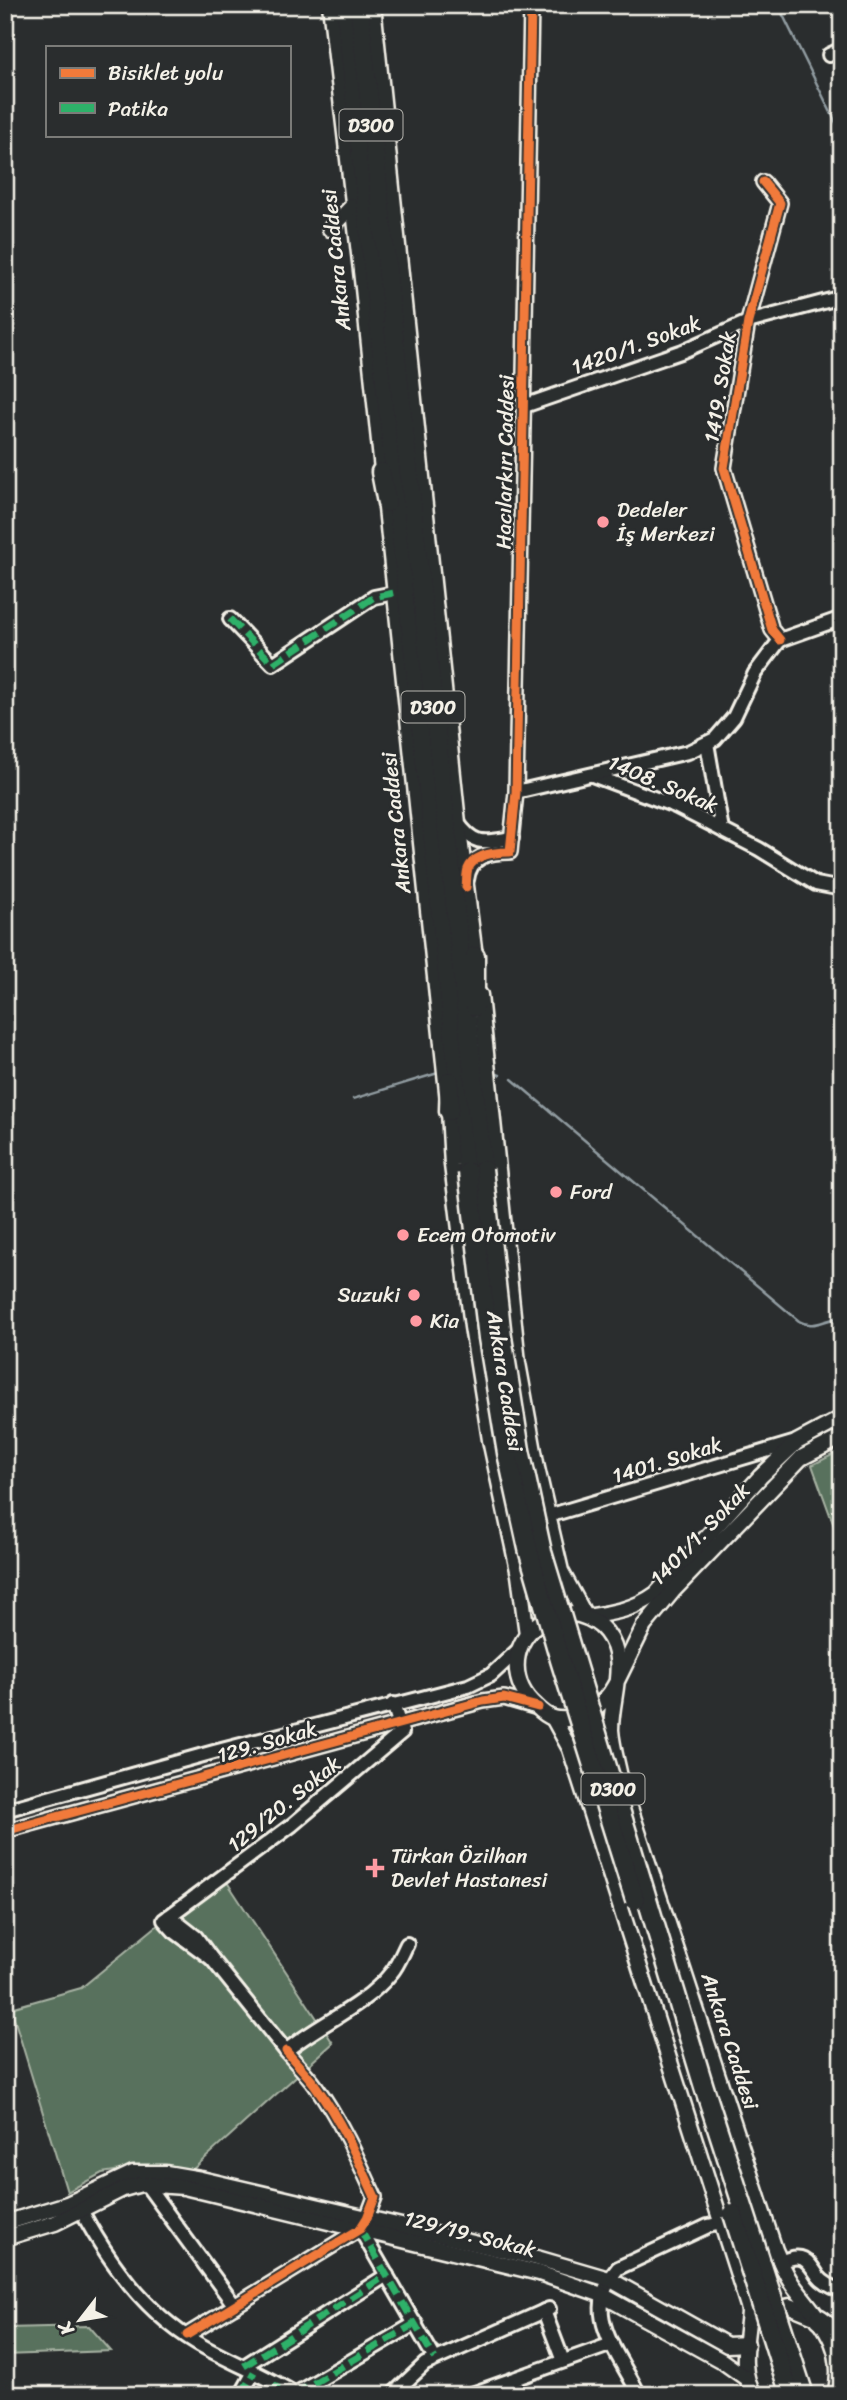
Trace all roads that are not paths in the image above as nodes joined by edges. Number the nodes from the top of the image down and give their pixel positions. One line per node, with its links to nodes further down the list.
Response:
1 (330, 5): 9 (main road, Ankara Caddesi)
2 (345, 5): 20 (highway, Ankara Caddesi / D300)
3 (359, 5): 11 (highway, Ankara Caddesi / D300)
4 (373, 5): 16 (main road, Ankara Caddesi)
5 (531, 5): 17 (street, Hacılarkırı Caddesi)
6 (842, 49): 7 (street)
7 (829, 55)
8 (763, 182): 15 (street, 1419. Sokak)
9 (354, 205): 10 (main road); 13 (main road, Ankara Caddesi)
10 (330, 229)
11 (384, 245): 16 (highway); 34 (highway, Ankara Caddesi / D300)
12 (347, 272): 13 (main road)
13 (363, 288): 18 (main road, Ankara Caddesi)
14 (842, 298): 15 (street, 1420/1. Sokak)
15 (748, 322): 17 (street, 1420/1. Sokak); 23 (street, 1419. Sokak)
16 (409, 369): 27 (main road, Ankara Caddesi)
17 (524, 406): 26 (street, Hacılarkırı Caddesi)
18 (381, 472): 19 (main road, Ankara Caddesi); 20 (highway)
19 (394, 593): 22 (street); 35 (main road, Ankara Caddesi)
20 (409, 614): 33 (highway, Ankara Caddesi / D300)
21 (842, 618): 23 (street)
22 (230, 619)
23 (780, 640): 24 (street)
24 (707, 743): 25 (street, 1408. Sokak); 28 (street, 1408. Sokak)
25 (592, 775): 26 (street, 1408. Sokak); 28 (street, 1408. Sokak)
26 (516, 792): 29 (street, Hacılarkırı Caddesi)
27 (458, 823): 29 (street); 30 (main road, Ankara Caddesi)
28 (722, 830): 31 (street)
29 (512, 838): 30 (street, Hacılarkırı Caddesi)
30 (466, 887): 32 (main road, Ankara Caddesi)
31 (842, 889)
32 (475, 956): 34 (highway); 40 (main road, Ankara Caddesi)
33 (452, 1021): 35 (highway); 36 (highway, Ankara Caddesi / D300)
34 (475, 1098): 36 (highway, Ankara Caddesi / D300)
35 (449, 1111): 42 (main road, Ankara Caddesi)
36 (476, 1171): 82 (highway, Ankara Caddesi / D300, bridge); 83 (highway, Ankara Caddesi / D300, bridge)
37 (842, 1418): 39 (main road, 1401/1. Sokak)
38 (842, 1437): 44 (main road, 1401/1. Sokak)
39 (797, 1442): 40 (street, 1401. Sokak); 41 (main road, 1401/1. Sokak)
40 (548, 1516): 41 (main road, Ankara Caddesi)
41 (586, 1617): 42 (main road); 44 (main road, Ankara Caddesi)
42 (527, 1634): 43 (main road)
43 (518, 1650): 45 (street, 129. Sokak); 46 (main road)
44 (615, 1685): 47 (main road); 59 (main road, Ankara Caddesi)
45 (393, 1704): 48 (street); 49 (street, 129. Sokak)
46 (538, 1707): 47 (main road); 48 (street, 129. Sokak)
47 (553, 1718): 57 (main road)
48 (399, 1723): 50 (street, 129. Sokak); 52 (street, 129/20. Sokak)
49 (5, 1810)
50 (5, 1831)
51 (407, 1944): 52 (street)
52 (286, 2051): 56 (street)
53 (146, 2185): 54 (main road, 129/19. Sokak); 56 (main road, 129/19. Sokak); 64 (street)
54 (81, 2210): 58 (main road, 129/19. Sokak); 67 (street)
55 (5, 2222): 56 (main road, 129/19. Sokak)
56 (364, 2223): 60 (street); 61 (main road, 129/19. Sokak); 63 (main road, 129/19. Sokak); 64 (street)
57 (722, 2223): 61 (street); 69 (main road)
58 (5, 2238)
59 (781, 2262): 62 (street); 65 (main road, Ankara Caddesi)
60 (387, 2275): 66 (street); 73 (street)
61 (609, 2279): 63 (street); 69 (main road, 129/19. Sokak)
62 (842, 2291)
63 (602, 2295): 70 (street); 75 (main road, 129/19. Sokak)
64 (235, 2306): 67 (street)
65 (820, 2319): 68 (highway); 69 (main road); 84 (main road, Ankara Caddesi)
66 (416, 2323): 71 (street); 77 (street)
67 (187, 2335): 73 (street)
68 (842, 2336)
69 (747, 2342): 75 (main road)
70 (612, 2344): 72 (street); 78 (street)
71 (435, 2359): 72 (street); 80 (street)
72 (563, 2361): 74 (street)
73 (249, 2369): 76 (street); 79 (street)
74 (506, 2389): 81 (street)
75 (749, 2389)
76 (275, 2390): 77 (street)
77 (296, 2394)
78 (637, 2394)
79 (241, 2395)
80 (392, 2395)
81 (469, 2395)
82 (790, 2395)
83 (804, 2395)
84 (835, 2395)

